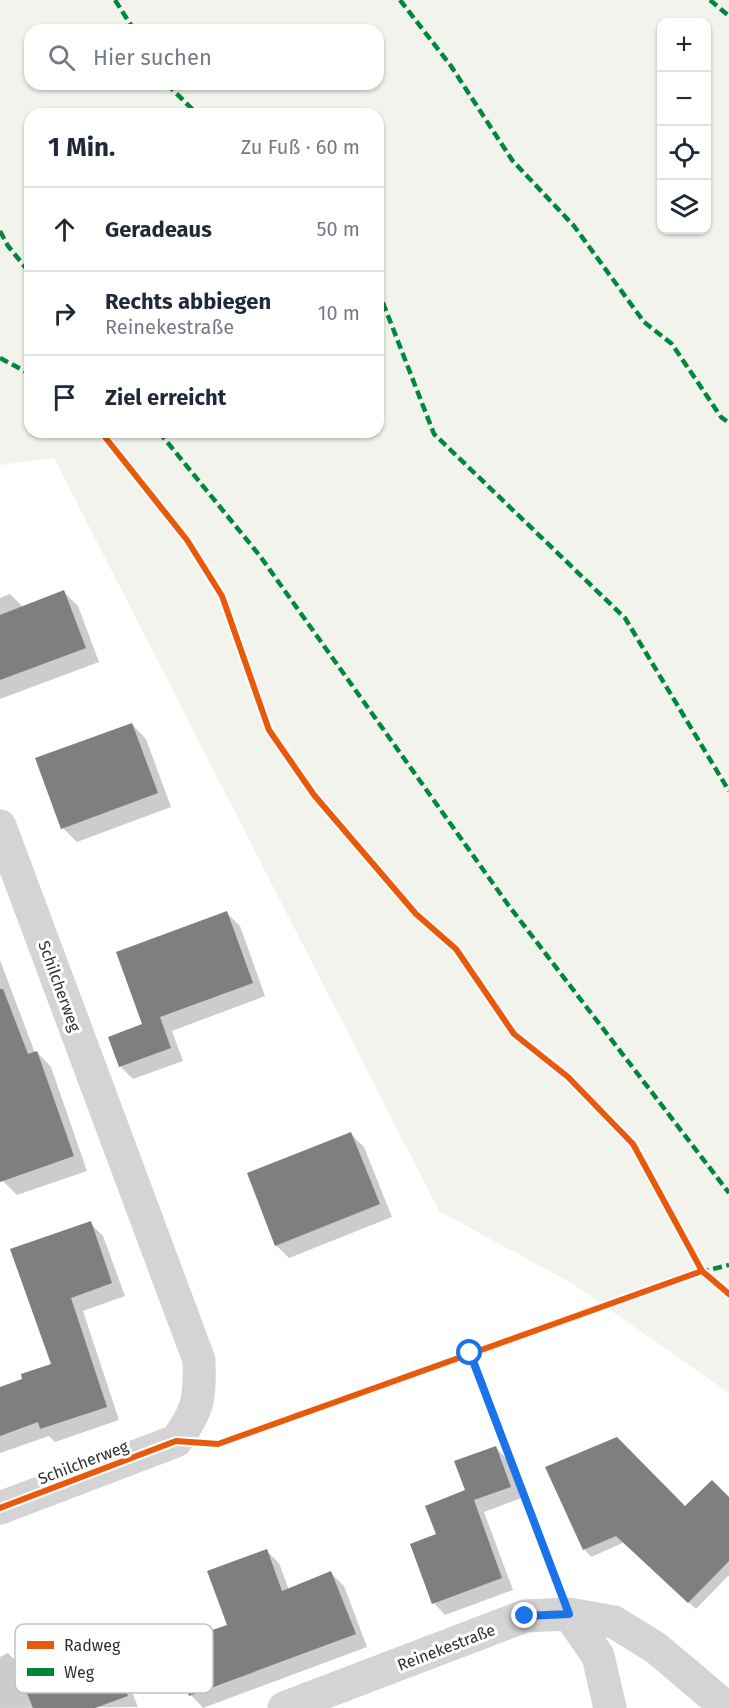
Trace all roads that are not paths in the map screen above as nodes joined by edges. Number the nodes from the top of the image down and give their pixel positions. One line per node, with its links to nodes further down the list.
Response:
1 (0, 826): 2 (street, Schilcherweg)
2 (0, 1508)
3 (569, 1614): 4 (street, Reinekestraße); 5 (street); 6 (street, Reinekestraße)
4 (284, 1708)
5 (610, 1708)
6 (727, 1708)

